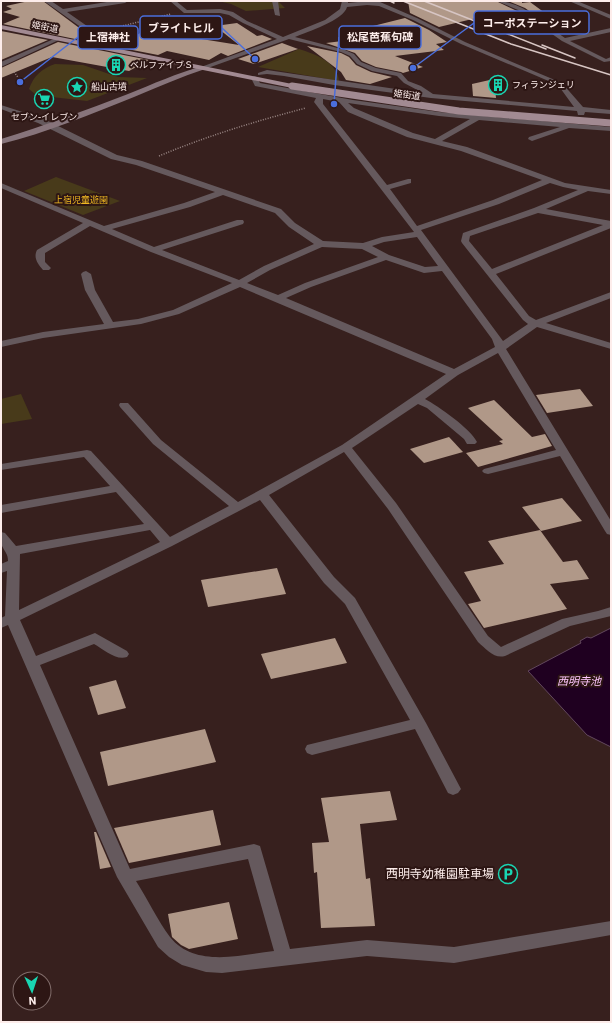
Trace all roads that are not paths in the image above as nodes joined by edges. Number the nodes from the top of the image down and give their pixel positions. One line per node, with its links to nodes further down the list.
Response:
1 (47, 1): 9 (street)
2 (126, 1): 9 (street)
3 (173, 1): 15 (street)
4 (275, 1): 10 (lane)
5 (522, 1): 7 (street)
6 (572, 1): 11 (street)
7 (504, 2): 16 (street)
8 (345, 3): 15 (street); 27 (street)
9 (61, 10): 17 (street)
10 (278, 15)
11 (611, 17)
12 (1, 27): 14 (main road, 姫街道)
13 (611, 30): 16 (street)
14 (58, 38): 17 (main road, 姫街道); 19 (street)
15 (286, 38): 20 (street); 23 (street)
16 (564, 40): 18 (street)
17 (76, 42): 20 (main road, 姫街道)
18 (609, 61)
19 (1, 65)
20 (202, 68): 21 (main road, 姫街道); 32 (street)
21 (257, 76): 22 (main road, 姫街道); 23 (street); 24 (street)
22 (294, 84): 30 (main road, 姫街道); 31 (main road, 姫街道, bridge)
23 (431, 96): 27 (street)
24 (320, 101): 25 (street); 42 (street)
25 (342, 101): 29 (street); 38 (street)
26 (1, 107): 32 (street)
27 (581, 110): 28 (street); 34 (street)
28 (611, 112)
29 (477, 118): 33 (street); 38 (street)
30 (611, 118)
31 (611, 123)
32 (50, 126): 37 (street); 44 (street)
33 (569, 126): 34 (street); 36 (street)
34 (580, 126): 35 (street)
35 (611, 129)
36 (532, 139)
37 (1, 142)
38 (435, 142): 39 (street)
39 (550, 180): 43 (street); 51 (street)
40 (408, 181): 42 (street)
41 (1, 185): 47 (street)
42 (385, 188): 51 (street)
43 (586, 189): 45 (street); 46 (street)
44 (221, 192): 50 (street); 52 (street)
45 (611, 192)
46 (537, 210): 49 (street); 58 (street)
47 (90, 222): 50 (street); 56 (street)
48 (240, 222): 54 (street)
49 (611, 224): 58 (street)
50 (106, 228): 54 (street)
51 (418, 231): 53 (street); 57 (street)
52 (321, 244): 53 (street); 60 (street)
53 (364, 246): 55 (street)
54 (154, 250): 60 (street)
55 (386, 257): 57 (street); 62 (street)
56 (46, 268)
57 (445, 268): 67 (street)
58 (490, 273): 63 (street)
59 (86, 274): 64 (street)
60 (240, 283): 62 (street); 64 (street)
61 (611, 295): 63 (street)
62 (278, 298): 68 (street)
63 (535, 324): 66 (street); 67 (street)
64 (110, 326): 65 (street)
65 (1, 344)
66 (611, 346)
67 (500, 348): 68 (street); 73 (street)
68 (454, 373): 69 (street)
69 (418, 399): 71 (street); 72 (street)
70 (124, 405): 78 (street)
71 (471, 442)
72 (346, 447): 77 (street); 86 (street)
73 (563, 452): 75 (street); 81 (street)
74 (1, 467): 76 (street)
75 (488, 471)
76 (118, 488): 79 (street); 80 (street)
77 (262, 494): 78 (street); 90 (street)
78 (236, 506): 83 (street)
79 (1, 509)
80 (152, 526): 83 (street); 84 (street)
81 (611, 531)
82 (1, 536): 84 (street)
83 (168, 542): 87 (street)
84 (13, 557): 85 (street); 87 (street)
85 (1, 569)
86 (611, 611)
87 (6, 621): 89 (street)
88 (122, 654): 89 (street)
89 (32, 663): 93 (street)
90 (419, 723): 91 (street); 92 (street)
91 (312, 749)
92 (453, 789)
93 (125, 877): 95 (street); 95 (street)
94 (611, 928): 95 (street)
95 (284, 957)

